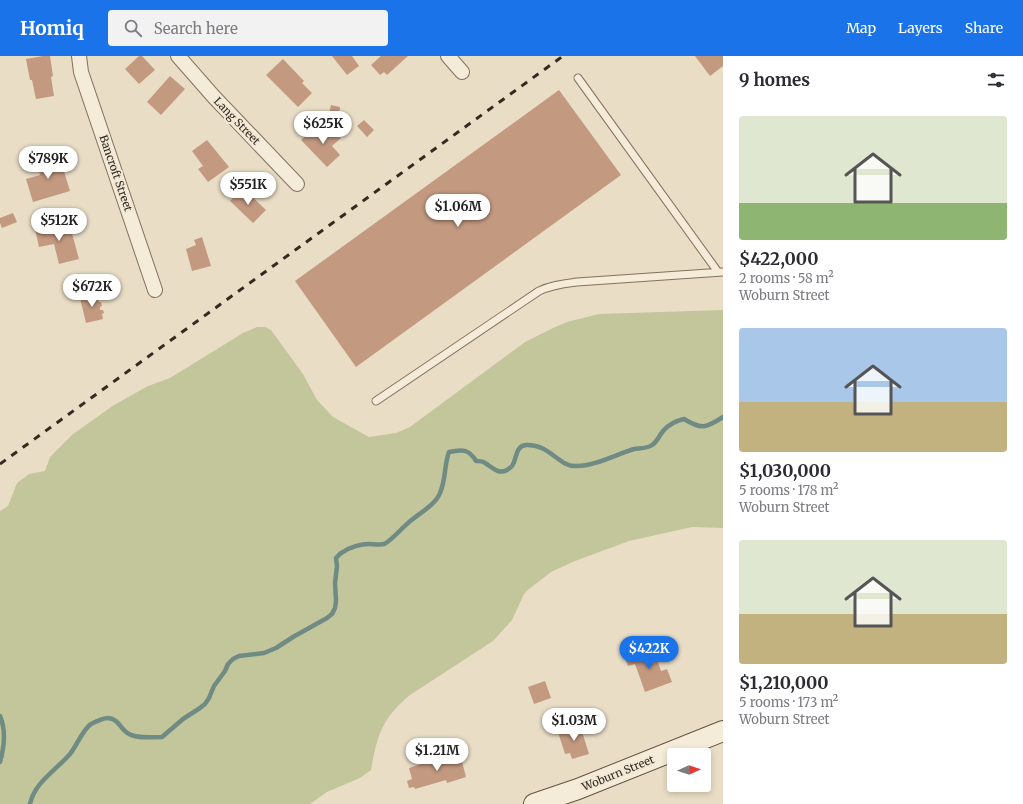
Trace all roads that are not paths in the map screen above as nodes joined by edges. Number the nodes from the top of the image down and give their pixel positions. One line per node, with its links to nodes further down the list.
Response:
1 (79, 56): 8 (street, Bancroft Street)
2 (178, 56): 6 (street, Lang Street)
3 (448, 56): 4 (street)
4 (462, 72)
5 (578, 78): 7 (lane)
6 (297, 184)
7 (721, 272): 9 (lane)
8 (155, 290)
9 (376, 401)
10 (723, 731): 11 (street, Woburn Street)
11 (534, 804)

